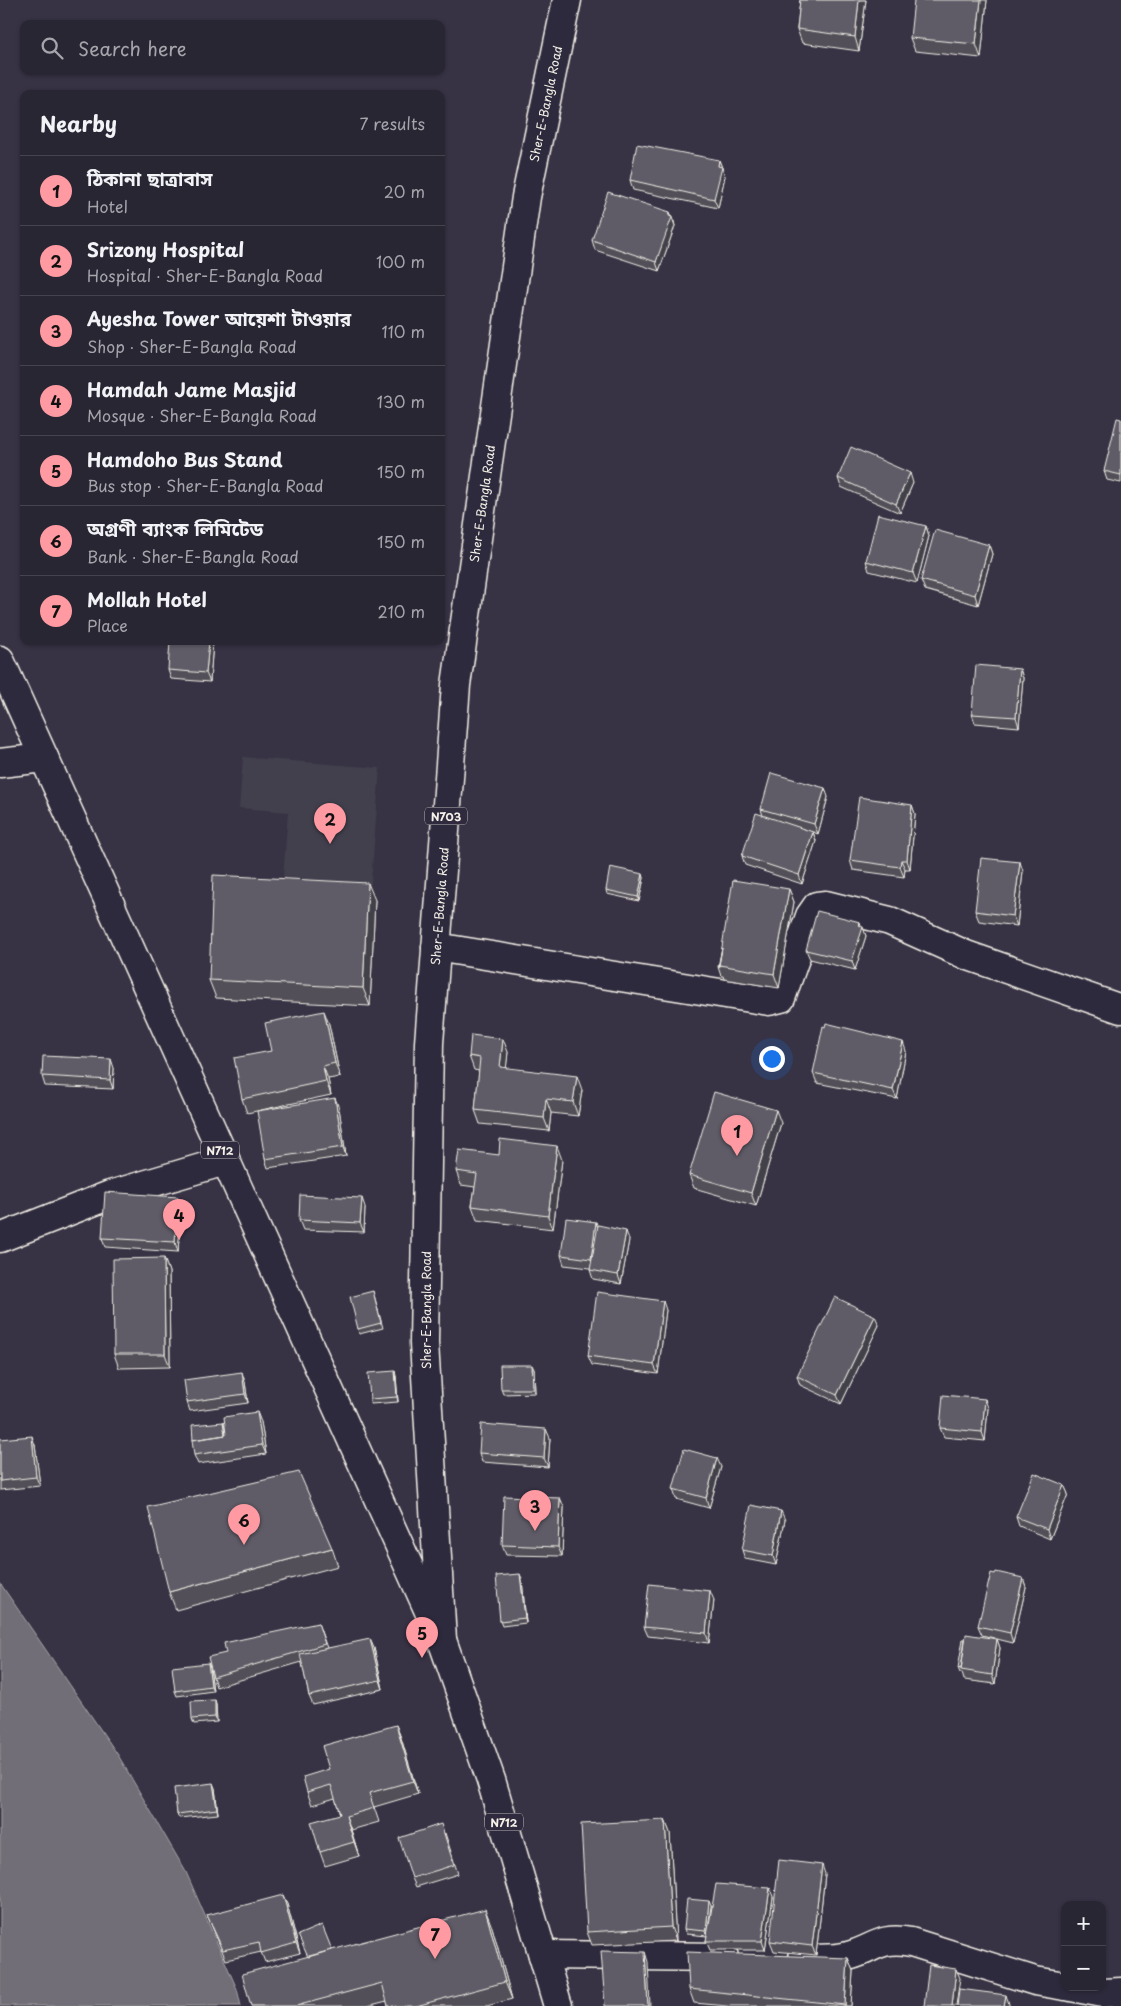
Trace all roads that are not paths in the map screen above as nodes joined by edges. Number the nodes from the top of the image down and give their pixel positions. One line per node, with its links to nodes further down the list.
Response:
1 (566, 0): 5 (main road, Sher-E-Bangla Road / N703)
2 (0, 660): 3 (main road, N712)
3 (44, 758): 4 (main road); 7 (main road, N712)
4 (0, 763)
5 (436, 947): 6 (main road); 9 (main road, Sher-E-Bangla Road / N703)
6 (1121, 1009)
7 (225, 1161): 8 (main road); 9 (main road, N712)
8 (0, 1238)
9 (442, 1640): 10 (main road, N712)
10 (543, 1955): 11 (main road); 16 (main road, N712)
11 (751, 1958)
12 (781, 1958): 13 (main road)
13 (1061, 1985)
14 (1093, 1991): 15 (main road)
15 (1121, 1992)
16 (558, 2006)

